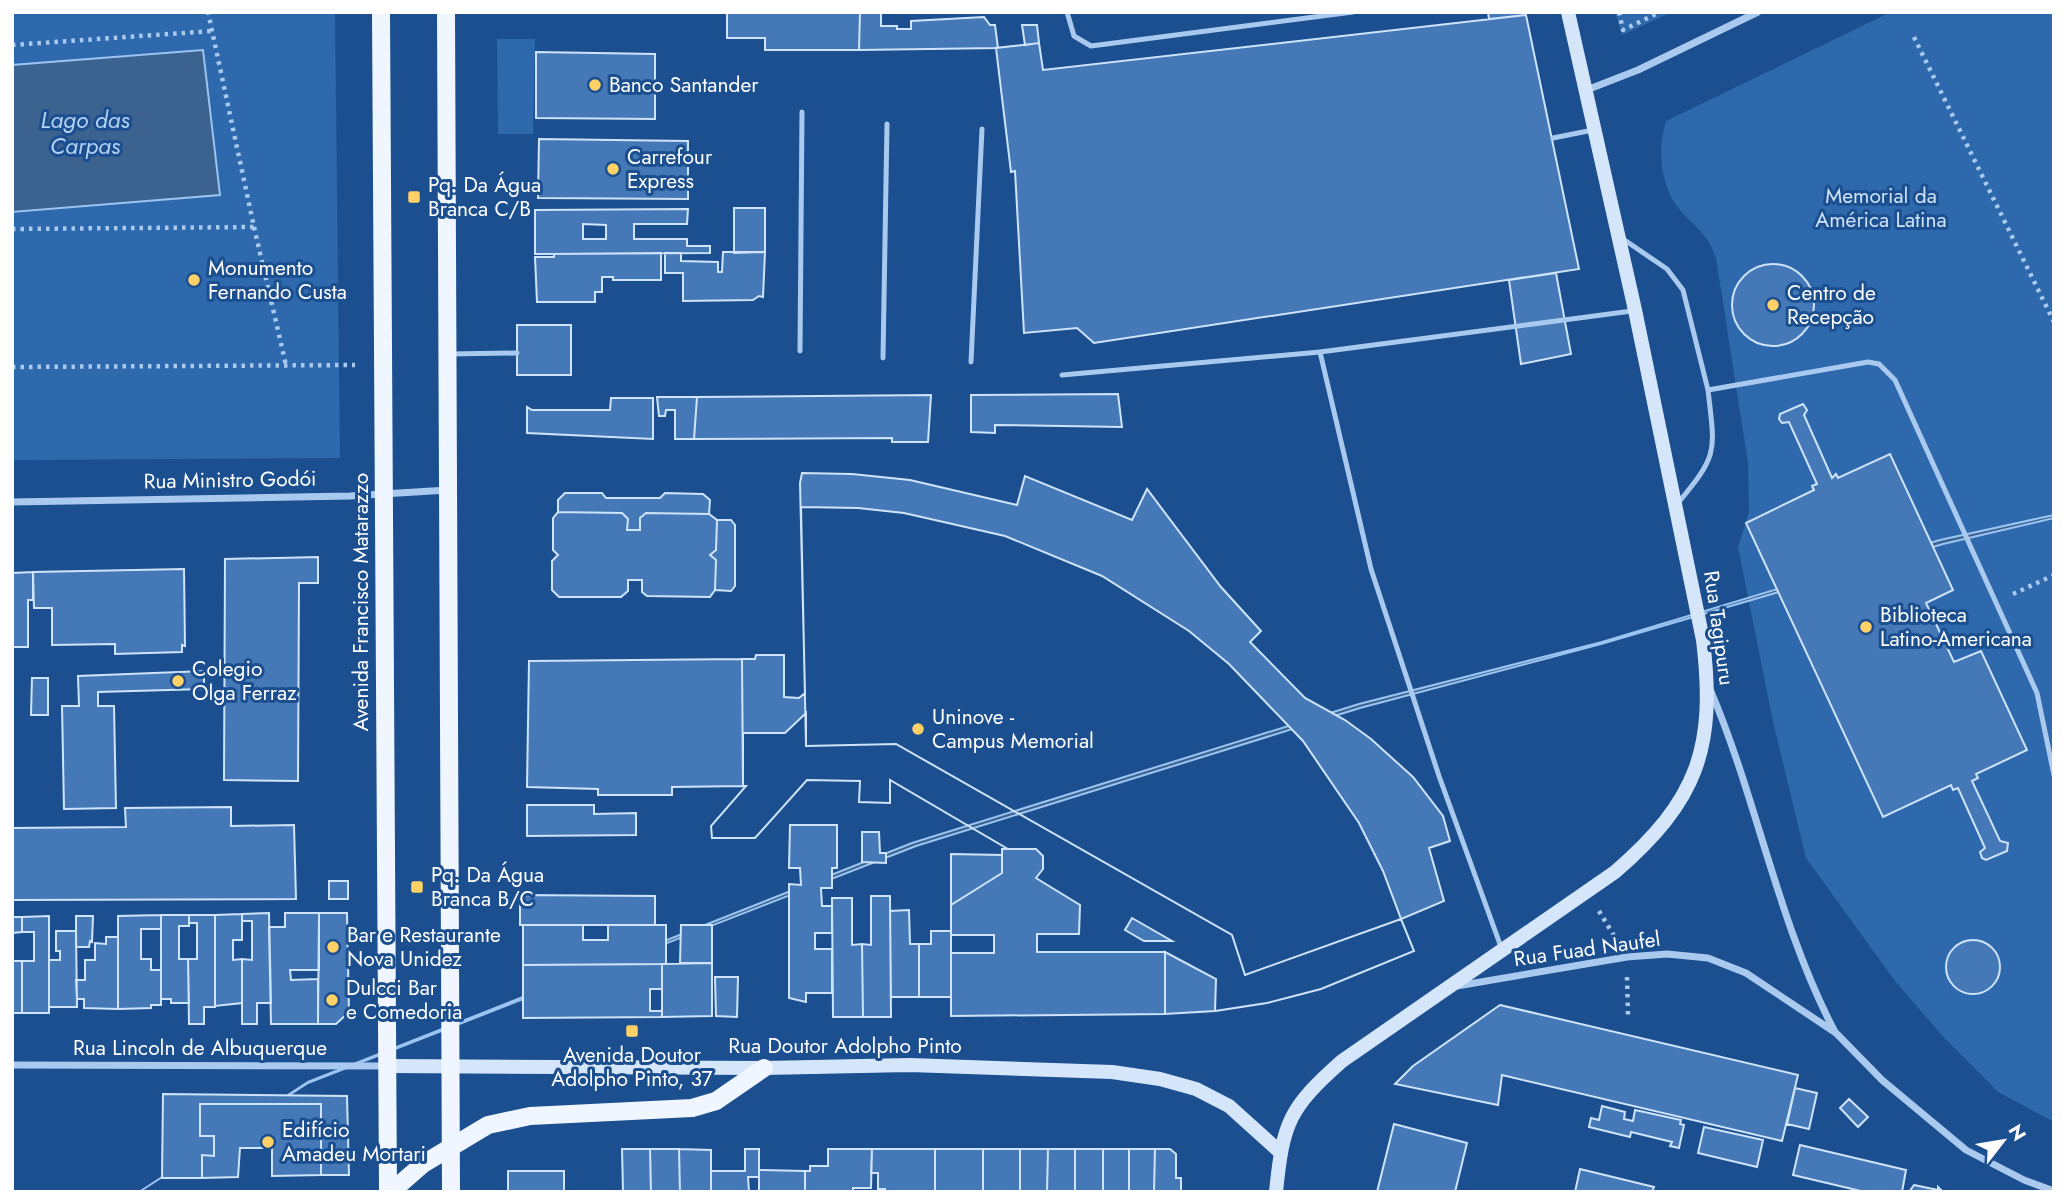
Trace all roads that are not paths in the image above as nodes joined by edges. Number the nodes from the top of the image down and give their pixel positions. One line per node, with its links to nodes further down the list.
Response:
1 (381, 12): 24 (main road, Avenida Francisco Matarazzo)
2 (446, 12): 18 (main road)
3 (1067, 12): 4 (lane)
4 (1353, 12)
5 (1568, 12): 7 (street, Rua Tagipuru)
6 (1758, 12): 7 (street)
7 (1584, 91): 11 (street, Rua Tagipuru)
8 (802, 112): 15 (lane)
9 (887, 124): 19 (lane)
10 (982, 130): 20 (lane)
11 (1593, 130): 12 (lane); 13 (street, Rua Tagipuru)
12 (1553, 138)
13 (1617, 235): 14 (street, Rua Tagipuru); 22 (lane)
14 (1635, 310): 16 (lane); 26 (street, Rua Tagipuru)
15 (800, 351)
16 (1320, 352): 21 (lane); 29 (lane)
17 (517, 353): 18 (lane)
18 (447, 354): 23 (main road)
19 (883, 358)
20 (971, 362)
21 (1062, 375)
22 (1708, 390): 26 (lane); 28 (lane)
23 (448, 490): 24 (street, Rua Ministro Godói); 33 (main road)
24 (383, 493): 25 (street, Rua Ministro Godói); 34 (main road, Avenida Francisco Matarazzo)
25 (12, 502)
26 (1676, 506): 27 (street, Rua Tagipuru)
27 (1708, 685): 29 (street, Rua Tagipuru); 31 (street, Rua Fuad Naufel)
28 (2054, 775)
29 (1502, 950): 30 (street, Rua Tagipuru)
30 (1449, 987): 31 (street, Rua Fuad Naufel); 37 (street, Rua Tagipuru)
31 (1836, 1033): 38 (street, Rua Fuad Naufel)
32 (12, 1065): 34 (street, Rua Lincoln de Albuquerque)
33 (451, 1065): 34 (street, Rua Doutor Adolpho Pinto); 35 (street, Rua Doutor Adolpho Pinto); 36 (main road)
34 (387, 1066): 39 (main road, Avenida Francisco Matarazzo)
35 (764, 1068): 36 (main road); 37 (street, Rua Doutor Adolpho Pinto)
36 (451, 1146): 39 (main road); 40 (main road)
37 (1280, 1152): 41 (street, Rua Tagipuru)
38 (2054, 1191)
39 (389, 1192)
40 (451, 1192)
41 (1276, 1192)

